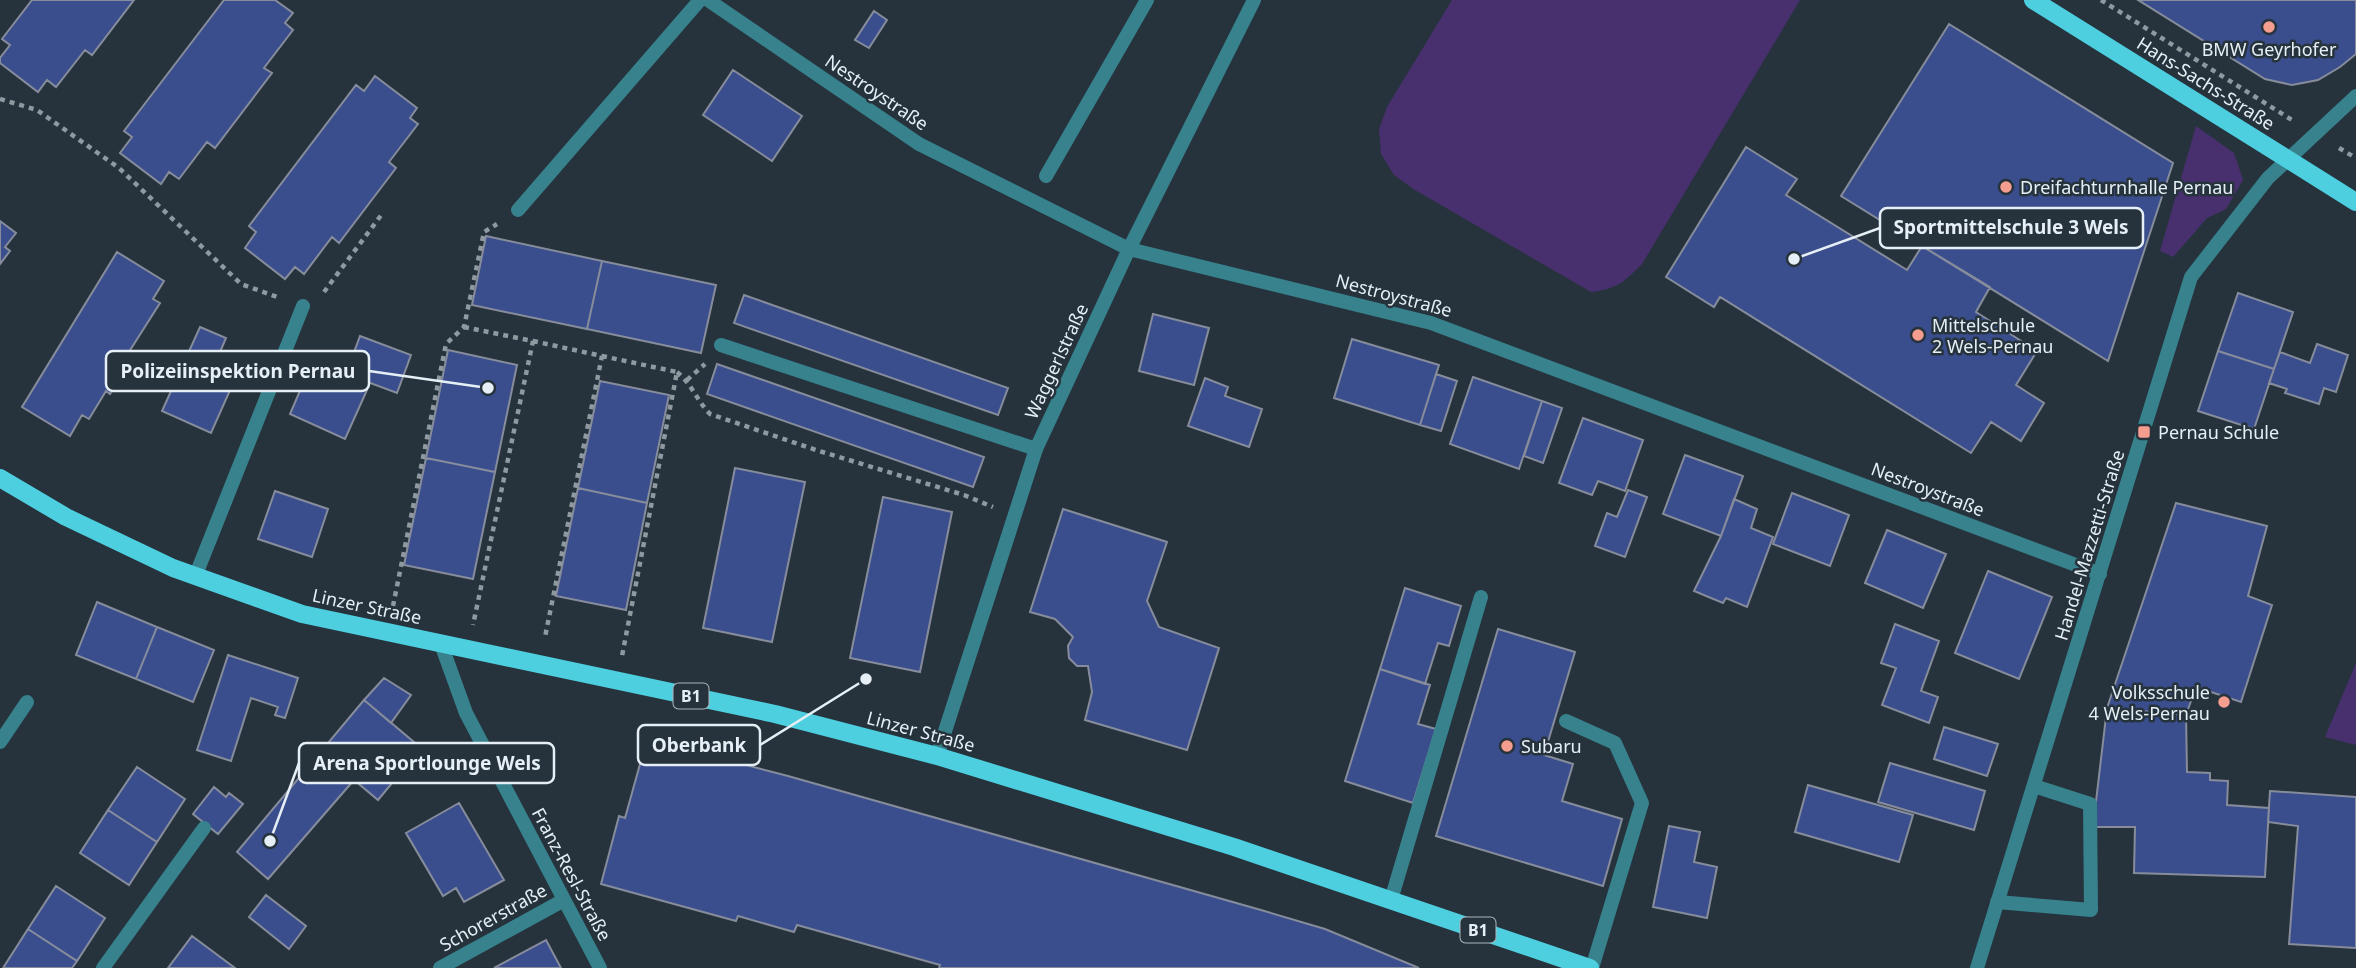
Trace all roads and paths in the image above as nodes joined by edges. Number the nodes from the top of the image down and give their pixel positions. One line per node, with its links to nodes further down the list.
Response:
1 (700, 0): 14 (street)
2 (708, 0): 16 (street, Nestroystraße)
3 (1147, 0): 12 (street)
4 (1254, 0): 16 (street, Waggerlstraße)
5 (2034, 0): 11 (main road, Hans-Sachs-Straße)
6 (2101, 0): 9 (path)
7 (2356, 96): 9 (street, Handel-Mazzetti-Straße)
8 (0, 99): 17 (path)
9 (2314, 134): 10 (path); 11 (street, Handel-Mazzetti-Straße)
10 (2356, 158)
11 (2286, 159): 13 (main road, Hans-Sachs-Straße); 26 (street, Handel-Mazzetti-Straße)
12 (1046, 176)
13 (2356, 202)
14 (518, 210): 18 (path)
15 (382, 214): 17 (path)
16 (1129, 249): 23 (street, Waggerlstraße); 26 (street, Nestroystraße)
17 (303, 306): 27 (street)
18 (464, 327): 19 (path); 29 (path)
19 (533, 341): 21 (path); 31 (path)
20 (721, 345): 23 (street)
21 (602, 356): 22 (path); 32 (path)
22 (677, 372): 25 (path); 33 (path)
23 (1036, 449): 37 (street, Waggerlstraße)
24 (0, 478): 27 (main road, Linzer Straße / B1)
25 (1001, 511)
26 (2100, 575): 38 (street, Handel-Mazzetti-Straße)
27 (195, 577): 29 (main road, Linzer Straße / B1)
28 (1481, 597): 41 (street)
29 (388, 632): 30 (main road, Linzer Straße / B1)
30 (441, 644): 31 (main road, Linzer Straße / B1); 40 (street, Franz-Resl-Straße)
31 (468, 650): 32 (main road, Linzer Straße / B1)
32 (540, 666): 33 (main road, Linzer Straße / B1)
33 (617, 681): 37 (main road, Linzer Straße / B1)
34 (26, 702): 36 (street)
35 (1566, 721): 47 (street)
36 (0, 742)
37 (937, 756): 41 (main road, Linzer Straße / B1)
38 (2034, 786): 42 (street, Handel-Mazzetti-Straße); 42 (street)
39 (204, 828): 44 (street)
40 (564, 900): 45 (street, Schorerstraße); 46 (street, Franz-Resl-Straße)
41 (1391, 900): 43 (main road, Linzer Straße / B1)
42 (1997, 902): 48 (street, Handel-Mazzetti-Straße)
43 (1565, 964): 47 (main road, Linzer Straße / B1)
44 (103, 968)
45 (440, 968)
46 (600, 968)
47 (1591, 968)
48 (1977, 968)

